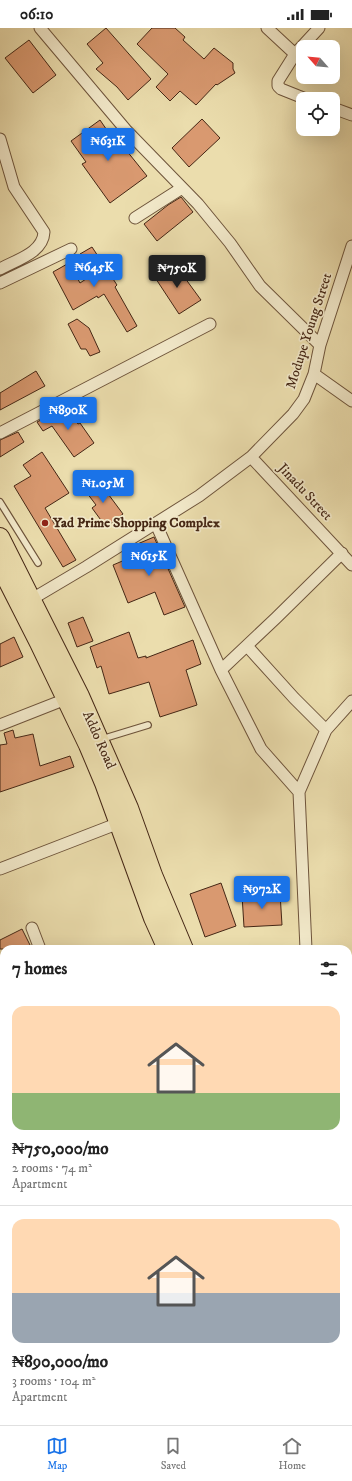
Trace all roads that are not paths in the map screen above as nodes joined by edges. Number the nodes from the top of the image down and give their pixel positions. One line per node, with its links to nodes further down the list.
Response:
1 (40, 28): 9 (street)
2 (267, 28): 4 (street)
3 (318, 28): 4 (street)
4 (295, 54): 5 (street)
5 (296, 95)
6 (340, 111): 7 (street)
7 (352, 115)
8 (0, 139): 13 (street)
9 (182, 188): 10 (street); 16 (street)
10 (135, 218)
11 (352, 246): 16 (street, Modupe Young Street)
12 (71, 249): 14 (street)
13 (0, 268)
14 (0, 283)
15 (210, 324): 19 (street)
16 (320, 344): 17 (street, Modupe Young Street)
17 (314, 374): 18 (street); 20 (street, Modupe Young Street)
18 (352, 401)
19 (0, 433)
20 (251, 457): 22 (street, Modupe Young Street); 24 (street, Jinadu Street)
21 (0, 502): 25 (lane)
22 (156, 524): 28 (street, Modupe Young Street); 30 (street)
23 (0, 537): 28 (main road, Addo Road)
24 (342, 553): 26 (street, Jinadu Street); 29 (street)
25 (38, 563)
26 (352, 565)
27 (0, 566): 31 (main road, Addo Road)
28 (32, 599): 36 (main road, Addo Road)
29 (247, 646): 30 (street); 35 (street)
30 (221, 670): 37 (street)
31 (66, 699): 33 (street); 38 (main road, Addo Road)
32 (352, 700): 35 (street)
33 (0, 725)
34 (148, 725): 36 (lane)
35 (326, 730): 37 (street)
36 (100, 740): 43 (main road, Addo Road)
37 (299, 792): 44 (street)
38 (119, 824): 39 (street); 42 (main road, Addo Road)
39 (0, 869)
40 (32, 928): 41 (street)
41 (38, 945)
42 (165, 945)
43 (182, 945)
44 (306, 945)

